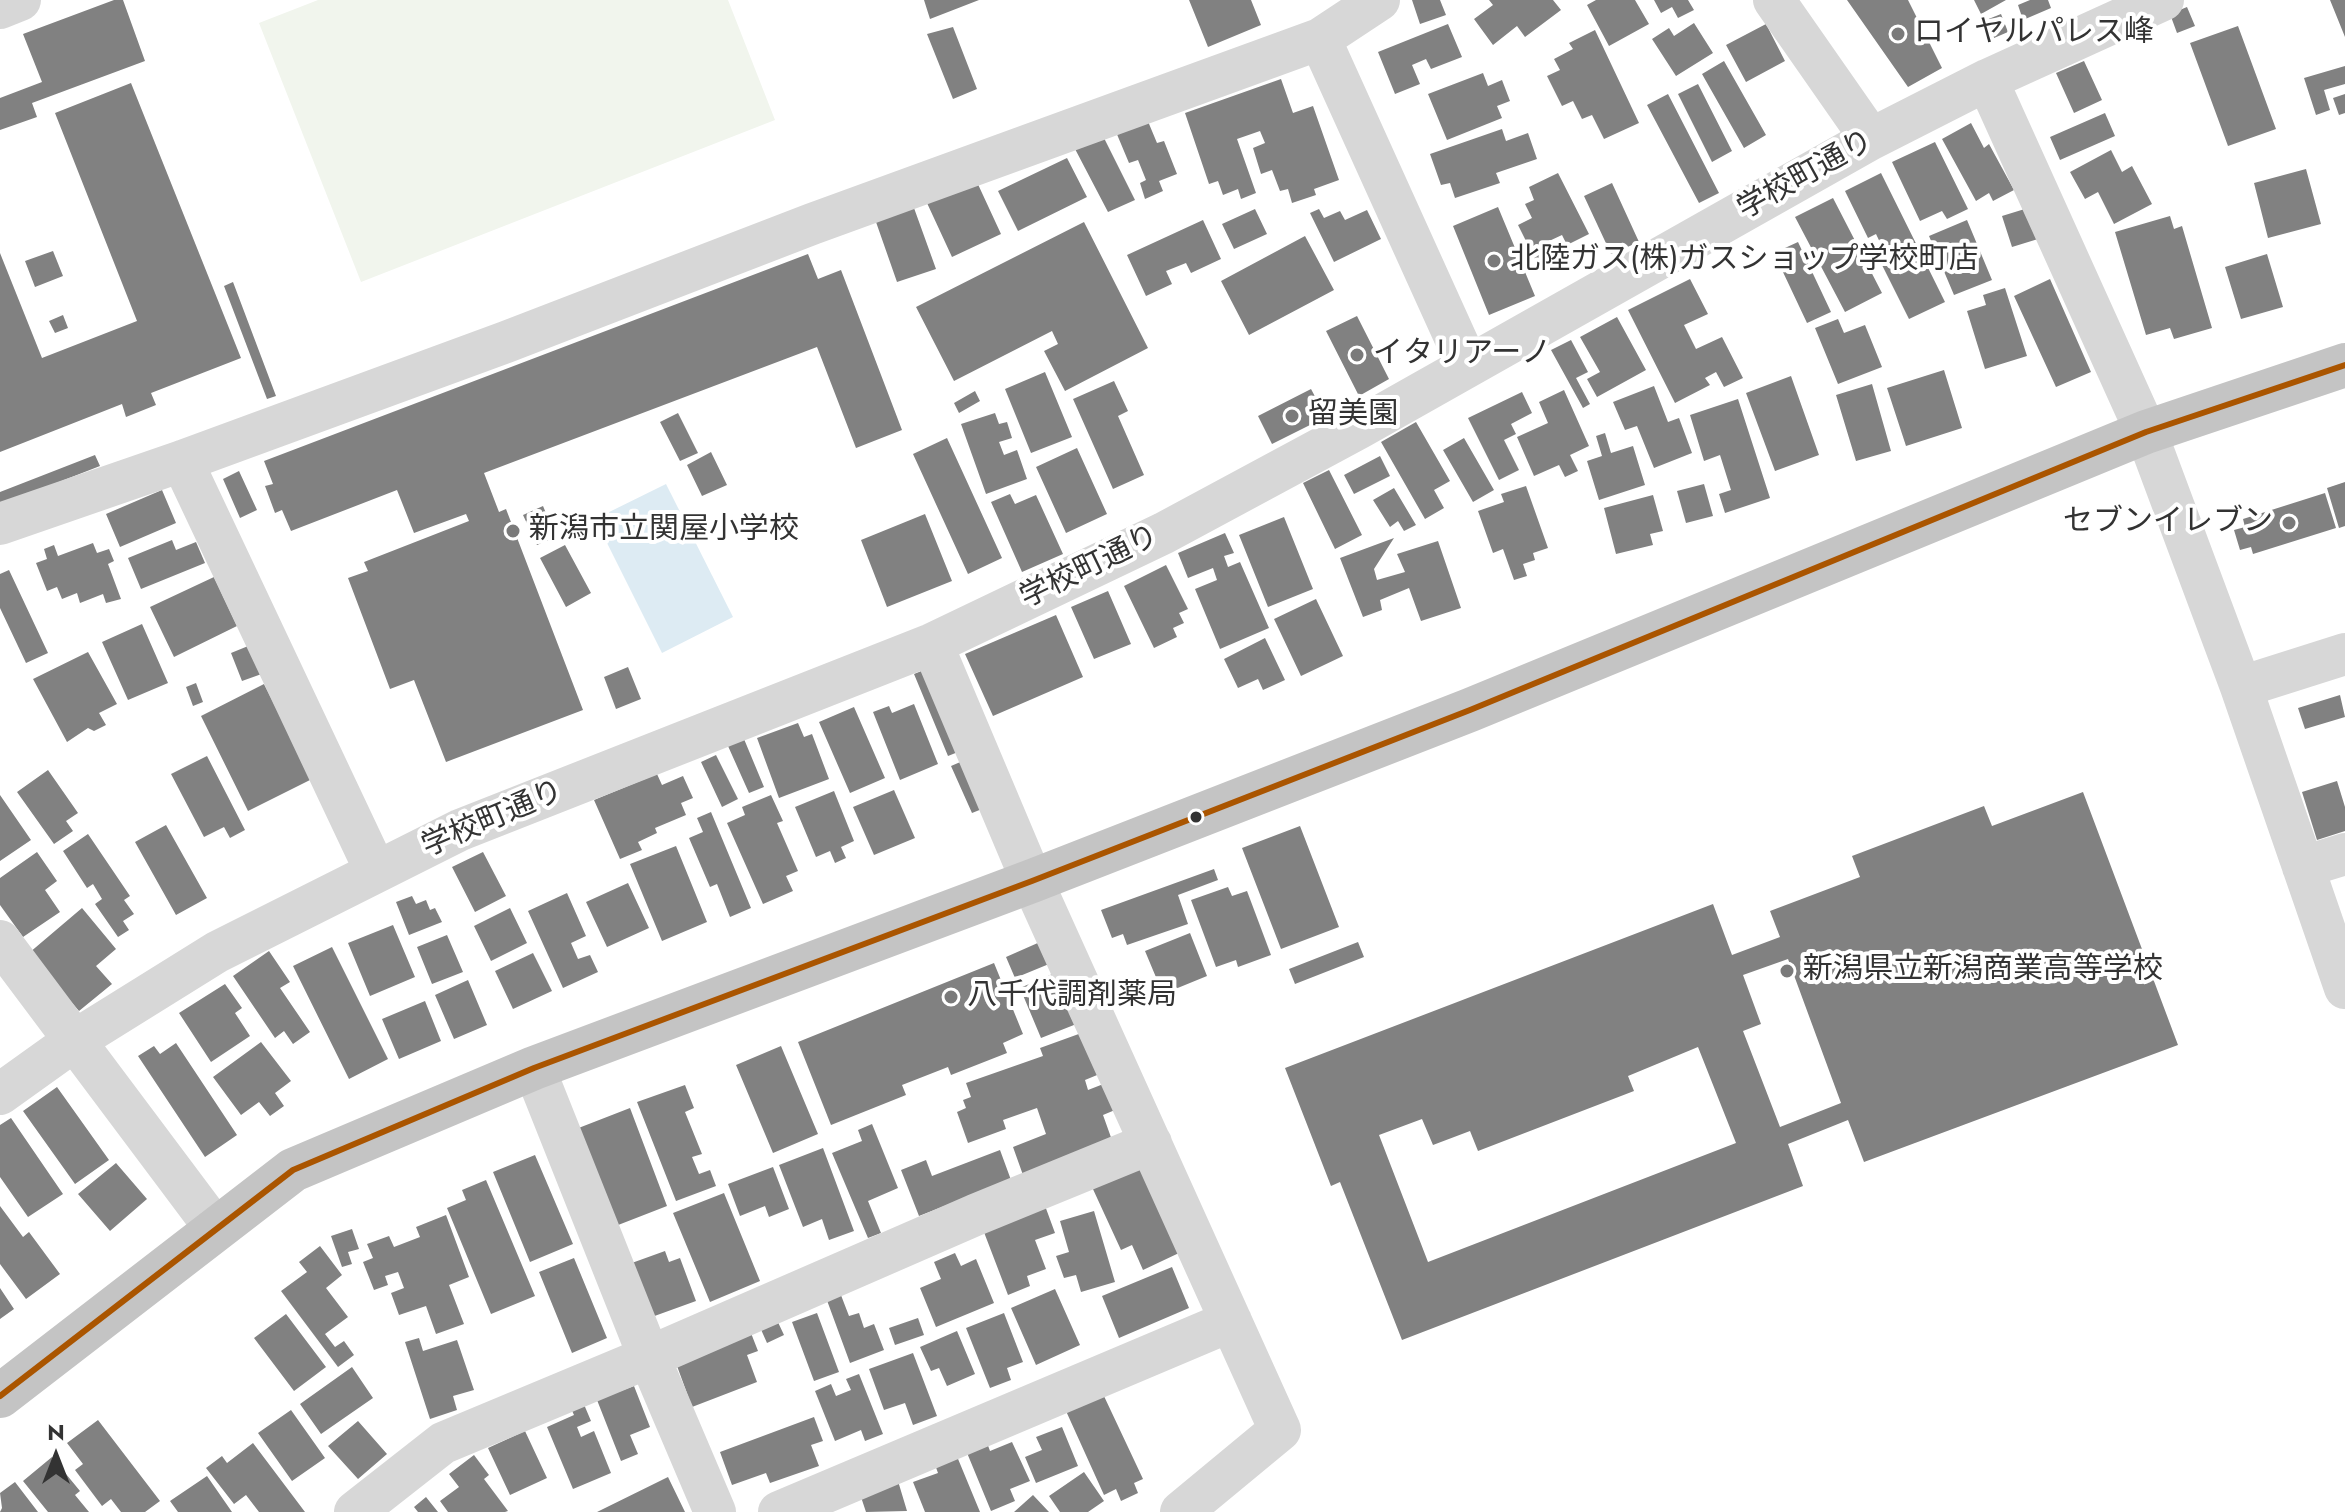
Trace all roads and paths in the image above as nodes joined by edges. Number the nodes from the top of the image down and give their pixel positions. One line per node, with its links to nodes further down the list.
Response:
1 (20, 0): 5 (street)
2 (1379, 0): 6 (street)
3 (1774, 0): 8 (street)
4 (2163, 0): 7 (street, 学校町通り)
5 (0, 8)
6 (1320, 39): 10 (street); 12 (street)
7 (1987, 80): 8 (street, 学校町通り); 11 (street)
8 (1871, 139): 10 (street, 学校町通り)
9 (2345, 365): 11 (highway)
10 (1468, 366): 14 (street, 学校町通り)
11 (2146, 432): 16 (street); 20 (highway)
12 (182, 461): 13 (street); 19 (street)
13 (0, 524)
14 (932, 644): 19 (street, 学校町通り); 20 (street)
15 (2345, 654): 16 (street)
16 (2241, 687): 18 (street)
17 (2345, 854): 18 (street)
18 (2303, 867): 22 (street)
19 (376, 872): 23 (street, 学校町通り)
20 (1032, 881): 24 (highway); 26 (street)
21 (0, 941): 23 (street)
22 (2345, 988)
23 (74, 1041): 25 (street, 学校町通り); 27 (street)
24 (534, 1068): 27 (highway); 29 (street)
25 (0, 1094)
26 (1151, 1143): 28 (street); 29 (street)
27 (215, 1228): 30 (highway)
28 (1231, 1321): 33 (street); 34 (street)
29 (649, 1357): 31 (street); 32 (street)
30 (0, 1396)
31 (355, 1512)
32 (715, 1512)
33 (779, 1512)
34 (1181, 1512)

